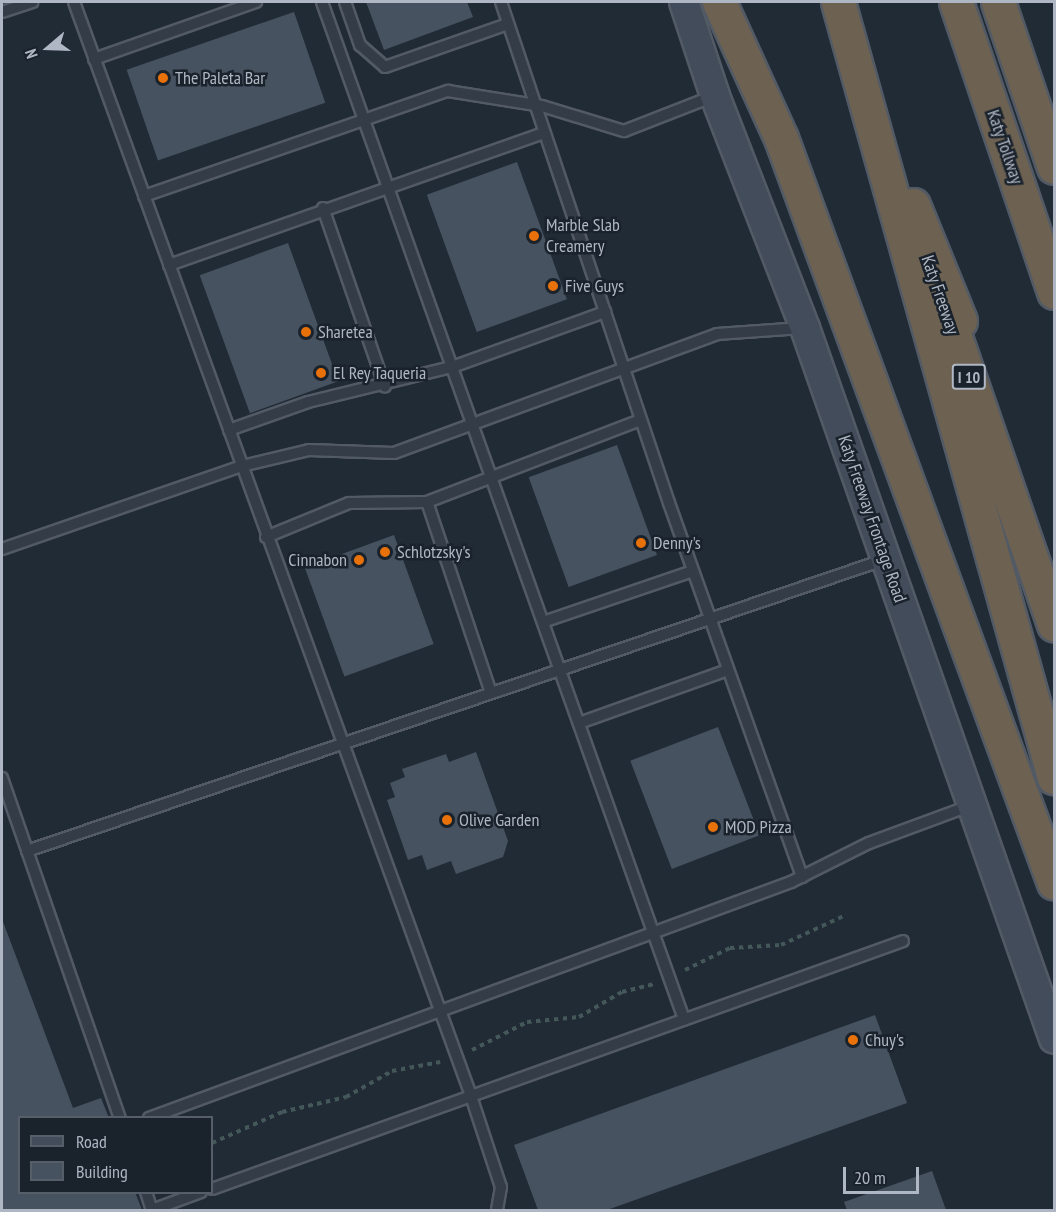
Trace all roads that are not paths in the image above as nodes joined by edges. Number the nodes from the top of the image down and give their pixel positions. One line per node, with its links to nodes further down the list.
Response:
1 (32, 2): 12 (lane)
2 (74, 2): 14 (lane)
3 (256, 2): 14 (lane)
4 (322, 2): 17 (lane)
5 (345, 2): 13 (lane)
6 (501, 2): 13 (lane)
7 (684, 2): 15 (main road, Katy Freeway Frontage Road)
8 (719, 2): 55 (highway)
9 (838, 2): 18 (highway, Katy Freeway / I 10); 50 (highway)
10 (956, 2): 25 (highway, Katy Tollway)
11 (998, 2): 20 (highway)
12 (2, 12)
13 (508, 24): 16 (lane)
14 (94, 59): 22 (lane)
15 (715, 96): 16 (lane); 27 (main road, Katy Freeway Frontage Road)
16 (534, 105): 17 (lane); 19 (lane)
17 (363, 118): 21 (lane); 22 (lane)
18 (883, 131): 39 (highway); 44 (highway, Katy Freeway / I 10)
19 (544, 133): 21 (lane); 26 (lane)
20 (1054, 167)
21 (387, 187): 23 (lane); 28 (lane)
22 (144, 195): 24 (lane)
23 (323, 208): 24 (lane); 30 (lane)
24 (169, 265): 33 (lane)
25 (1054, 292)
26 (605, 312): 28 (lane); 29 (lane)
27 (805, 328): 29 (lane); 40 (main road, Katy Freeway Frontage Road)
28 (452, 367): 30 (lane); 32 (lane)
29 (624, 367): 31 (lane); 32 (lane)
30 (384, 387): 33 (lane)
31 (641, 420): 35 (lane); 41 (lane)
32 (471, 421): 34 (lane); 35 (lane)
33 (229, 430): 34 (lane)
34 (242, 466): 37 (lane); 38 (lane)
35 (493, 481): 36 (lane); 43 (lane)
36 (427, 502): 37 (lane); 47 (lane)
37 (266, 537): 49 (lane)
38 (2, 549)
39 (1054, 554)
40 (886, 559): 42 (lane); 52 (main road, Katy Freeway Frontage Road)
41 (693, 571): 42 (lane); 43 (lane)
42 (711, 620): 45 (lane); 46 (lane)
43 (543, 622): 45 (lane)
44 (1054, 624)
45 (560, 670): 47 (lane); 48 (lane)
46 (728, 670): 48 (lane); 54 (lane)
47 (491, 693): 49 (lane)
48 (579, 723): 56 (lane)
49 (342, 744): 53 (lane); 58 (lane)
50 (1054, 777)
51 (2, 778): 53 (lane)
52 (972, 805): 54 (lane); 60 (main road, Katy Freeway Frontage Road)
53 (27, 851): 62 (lane)
54 (802, 877): 56 (lane)
55 (1054, 883)
56 (654, 933): 58 (lane); 59 (lane)
57 (903, 941): 59 (lane)
58 (439, 1009): 61 (lane); 63 (lane)
59 (684, 1019): 61 (lane)
60 (1054, 1039)
61 (471, 1096): 64 (lane); 68 (lane)
62 (119, 1116)
63 (153, 1116)
64 (213, 1189)
65 (147, 1194): 67 (lane)
66 (196, 1194): 67 (lane)
67 (152, 1210)
68 (497, 1210)

